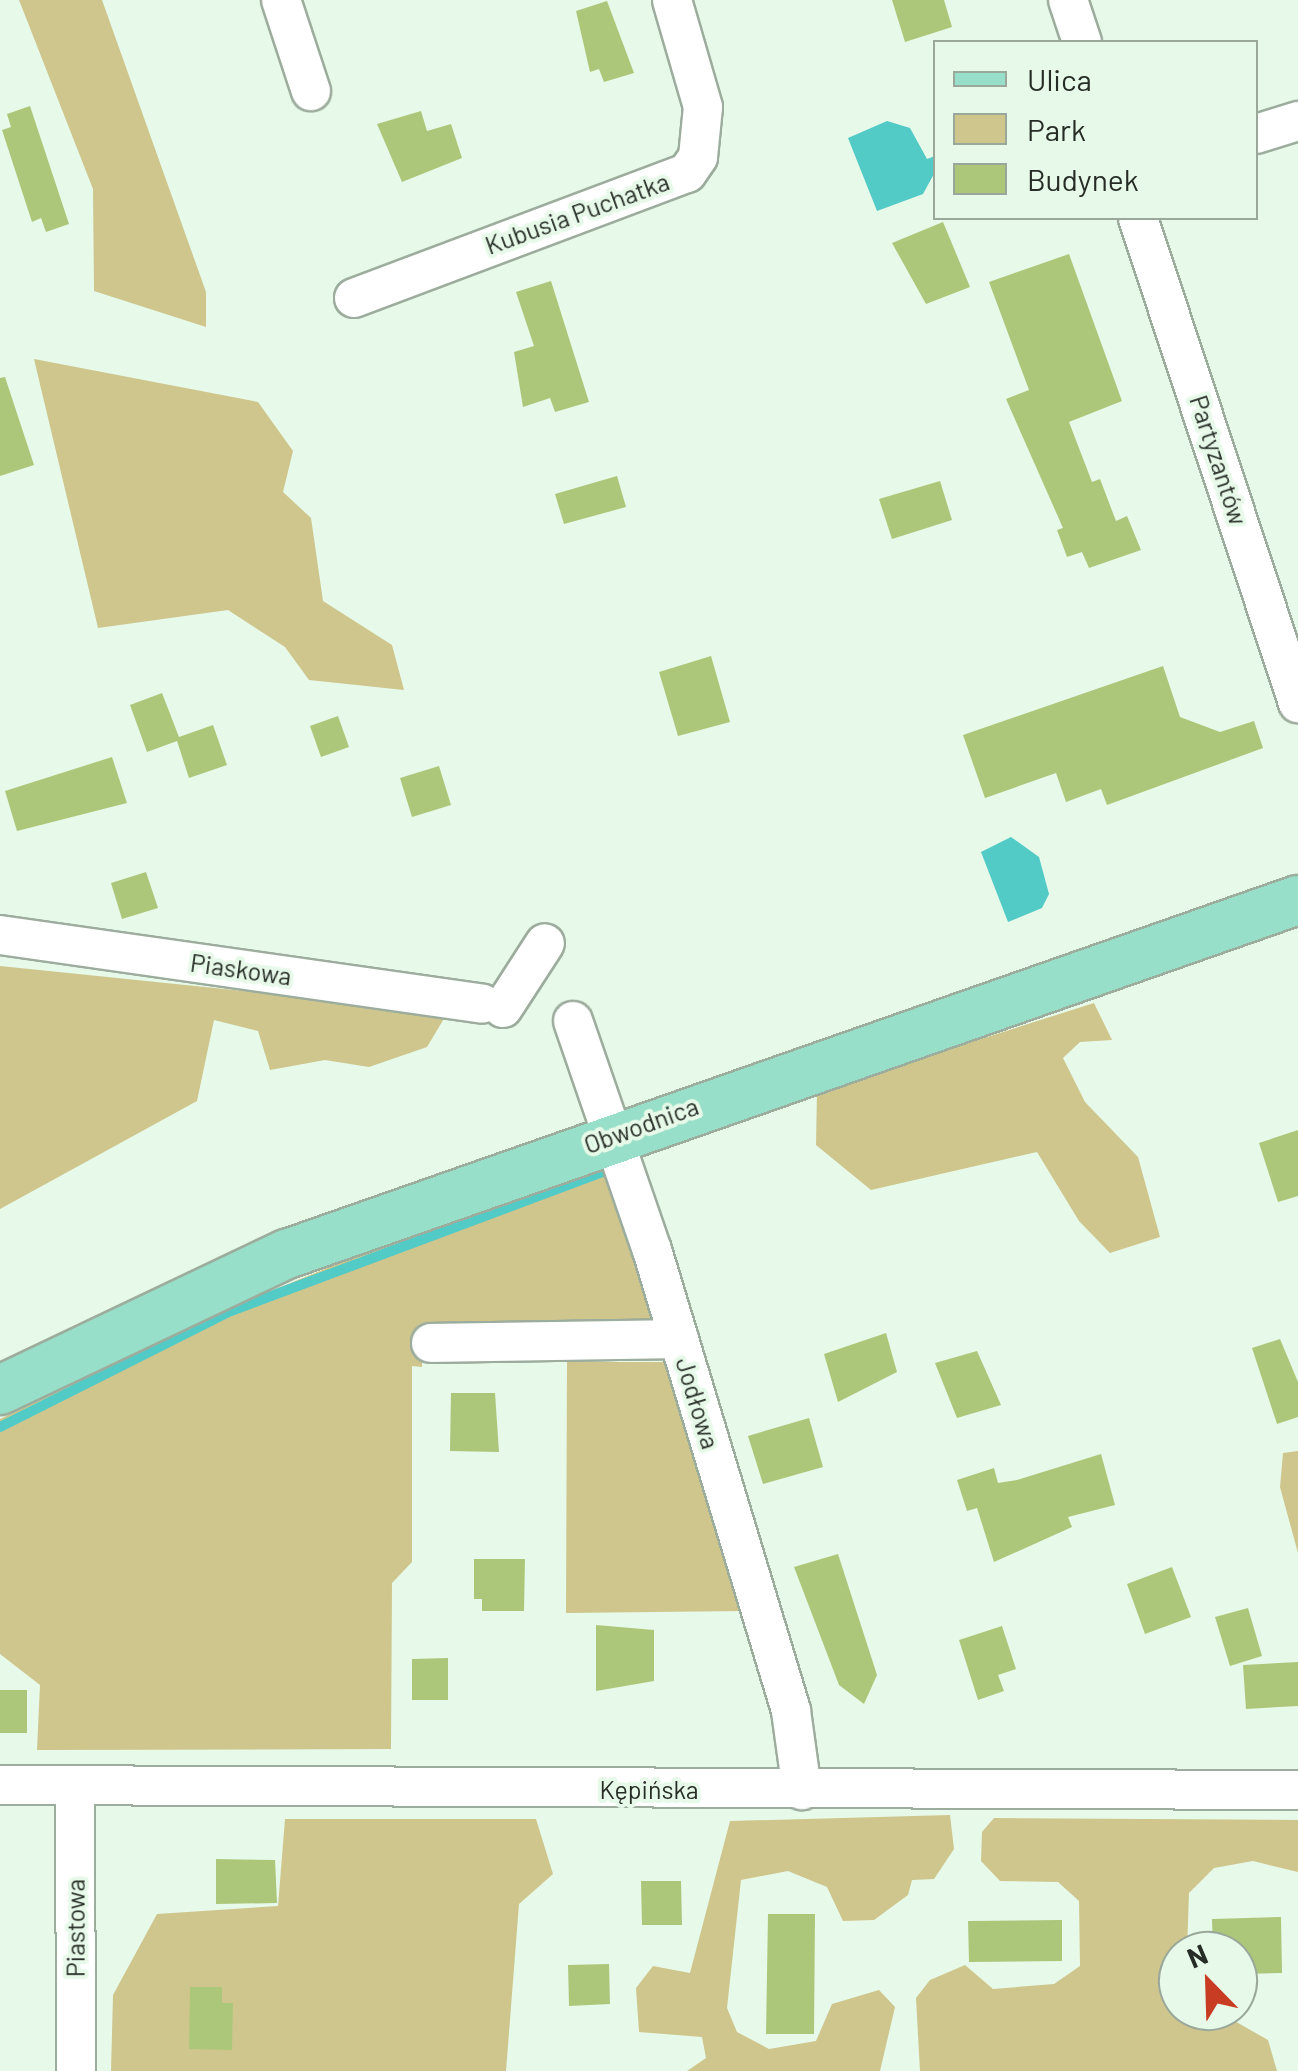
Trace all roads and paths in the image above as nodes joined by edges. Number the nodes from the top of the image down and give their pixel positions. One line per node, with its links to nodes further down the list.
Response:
1 (281, 0): 5 (street)
2 (672, 0): 9 (street, Kubusia Puchatka)
3 (1068, 0): 4 (street)
4 (1081, 40)
5 (311, 91)
6 (1298, 121): 7 (street)
7 (1258, 133)
8 (1139, 220): 10 (street, Partyzantów)
9 (354, 298)
10 (1298, 703)
11 (1298, 900): 15 (main road, Obwodnica)
12 (0, 935): 13 (street, Piaskowa)
13 (545, 943)
14 (573, 1021): 15 (street, Jodłowa)
15 (615, 1134): 16 (street, Jodłowa); 18 (main road, Obwodnica)
16 (679, 1339): 17 (street); 21 (street, Jodłowa)
17 (431, 1344)
18 (0, 1390)
19 (0, 1785): 20 (street, Kępińska)
20 (75, 1785): 21 (street, Kępińska); 23 (street, Piastowa)
21 (802, 1790): 22 (street, Kępińska)
22 (1298, 1790)
23 (76, 2071)

